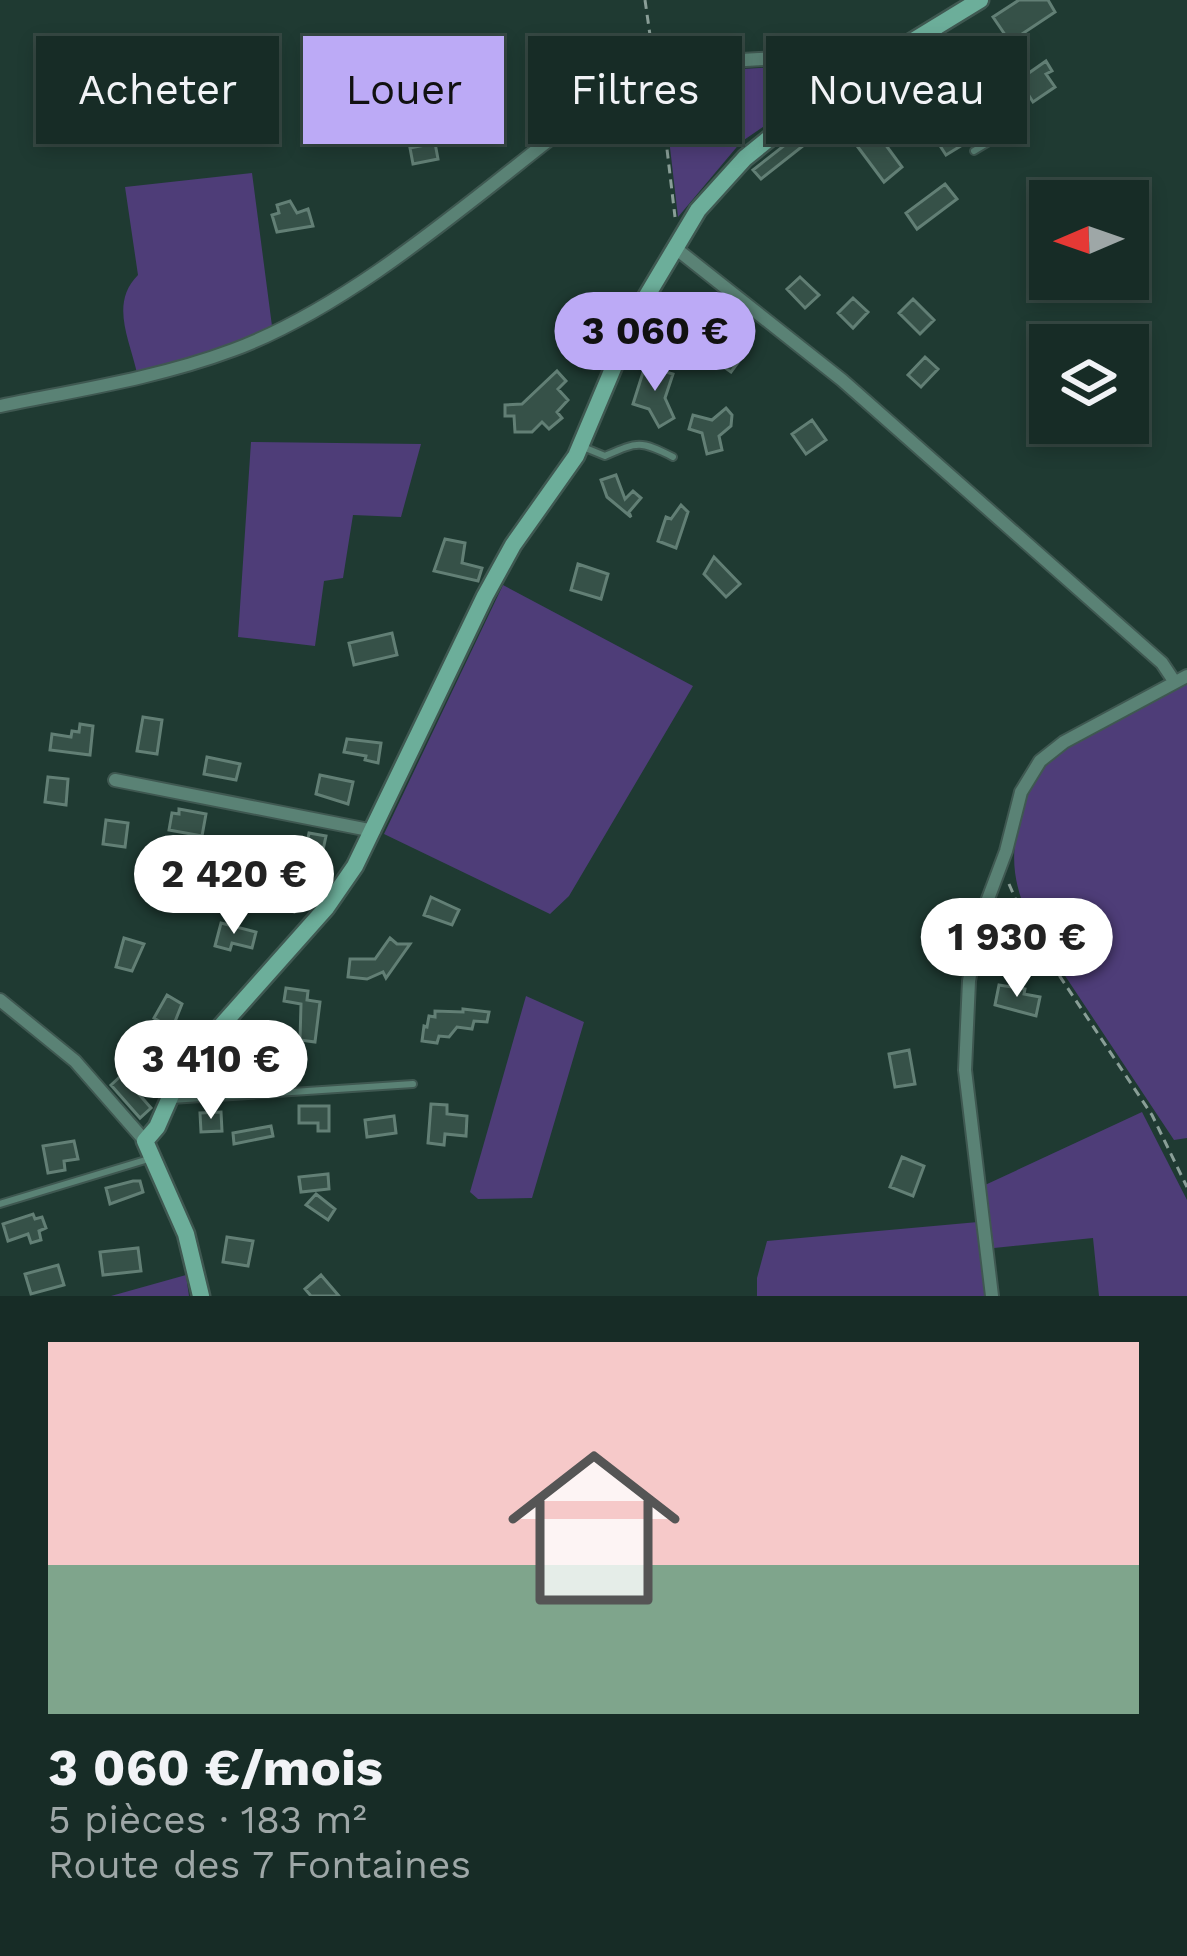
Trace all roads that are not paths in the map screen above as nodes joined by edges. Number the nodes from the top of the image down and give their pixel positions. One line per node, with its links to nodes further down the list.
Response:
1 (980, 0): 2 (street)
2 (934, 26): 3 (street); 6 (lane)
3 (918, 36)
4 (766, 60): 8 (street)
5 (766, 141): 7 (street)
6 (974, 151)
7 (679, 240): 9 (street); 11 (street)
8 (0, 406)
9 (582, 446): 10 (lane); 13 (street)
10 (673, 458)
11 (1181, 679): 20 (street)
12 (115, 780): 13 (street)
13 (374, 831): 16 (street)
14 (0, 1000): 17 (street)
15 (413, 1084): 16 (lane)
16 (169, 1100): 17 (street)
17 (149, 1149): 18 (lane); 19 (street)
18 (0, 1204)
19 (201, 1296)
20 (992, 1296)

